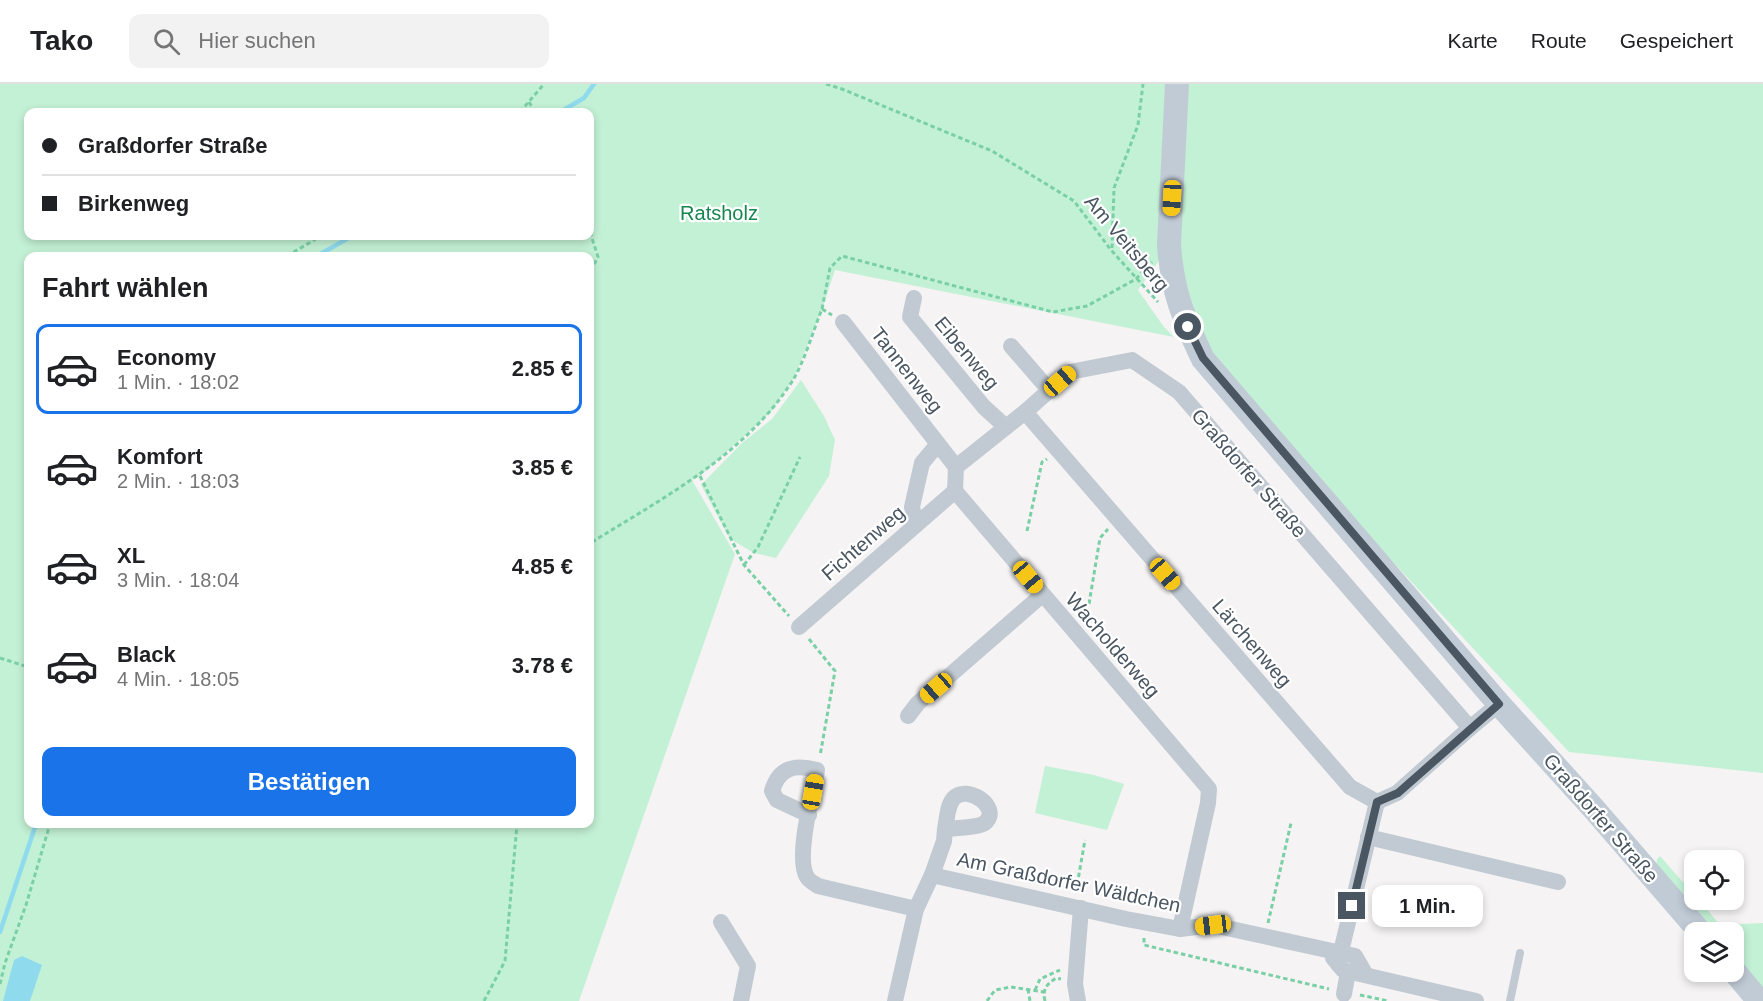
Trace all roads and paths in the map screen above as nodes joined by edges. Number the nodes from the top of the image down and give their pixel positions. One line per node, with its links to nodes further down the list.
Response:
1 (544, 84): 5 (path)
2 (826, 84): 11 (path, Am Veitsberg)
3 (1143, 84): 11 (path)
4 (1177, 84): 10 (street, Graßdorfer Straße)
5 (530, 102): 6 (path); 7 (path)
6 (524, 108)
7 (533, 108)
8 (314, 240): 12 (path)
9 (593, 240): 13 (path)
10 (1169, 244): 14 (path); 39 (street, Graßdorfer Straße)
11 (1112, 250): 14 (path, Am Veitsberg)
12 (294, 252)
13 (594, 264)
14 (1136, 279): 16 (path, Am Veitsberg); 17 (path)
15 (914, 298): 22 (street, Eibenweg)
16 (1161, 308)
17 (822, 309): 18 (path); 27 (path)
18 (843, 322): 23 (street, Tannenweg)
19 (1011, 346): 20 (street)
20 (1050, 391): 21 (street, Graßdorfer Straße); 41 (street, Graßdorfer Straße)
21 (1024, 412): 22 (street, Graßdorfer Straße); 24 (street, Lärchenweg)
22 (1006, 427): 26 (street, Graßdorfer Straße)
23 (939, 444): 26 (street, Tannenweg); 30 (street, Tannenweg)
24 (1058, 451): 29 (street, Lärchenweg); 31 (path)
25 (800, 457): 33 (path)
26 (956, 467): 28 (street)
27 (700, 476): 32 (path); 33 (path)
28 (955, 490): 30 (street, Fichtenweg); 34 (street, Wacholderweg)
29 (1119, 521): 35 (path); 43 (street, Lärchenweg)
30 (916, 525): 36 (street, Fichtenweg)
31 (1027, 531)
32 (594, 540)
33 (744, 565): 36 (path)
34 (1042, 595): 40 (street); 58 (street, Wacholderweg)
35 (1089, 604)
36 (799, 627): 42 (path)
37 (0, 658): 38 (path)
38 (24, 666)
39 (1499, 704): 41 (street); 57 (street, Graßdorfer Straße)
40 (908, 716)
41 (1470, 728): 43 (street)
42 (817, 770): 44 (street); 44 (street)
43 (1377, 802): 49 (street)
44 (809, 815): 54 (street)
45 (1291, 823): 59 (path)
46 (49, 828): 64 (path)
47 (517, 828): 69 (path)
48 (945, 829): 51 (street)
49 (1368, 837): 52 (street); 61 (street)
50 (1085, 840): 53 (path)
51 (932, 875): 53 (street, Am Graßdorfer Wäldchen); 54 (street, Am Graßdorfer Wäldchen)
52 (1558, 882)
53 (1081, 908): 55 (street, Am Graßdorfer Wäldchen); 62 (street)
54 (915, 909): 71 (street, Am Graßdorfer Wäldchen)
55 (1144, 921): 58 (street, Am Graßdorfer Wäldchen); 68 (path)
56 (722, 922): 70 (street)
57 (1692, 922)
58 (1180, 929): 59 (street, Am Graßdorfer Wäldchen)
59 (1265, 935): 61 (street, Am Graßdorfer Wäldchen)
60 (1520, 953): 78 (lane)
61 (1339, 960): 68 (street); 77 (street, Am Graßdorfer Wäldchen)
62 (1076, 976): 66 (path); 67 (path); 75 (street)
63 (1743, 982): 79 (street)
64 (0, 984)
65 (1028, 989): 66 (path); 72 (path); 73 (path)
66 (1035, 990): 67 (path)
67 (1044, 992): 74 (path)
68 (1344, 993): 76 (path)
69 (484, 1001)
70 (741, 1001)
71 (895, 1001)
72 (987, 1001)
73 (1030, 1001)
74 (1045, 1001)
75 (1078, 1001)
76 (1388, 1001)
77 (1476, 1001)
78 (1510, 1001)
79 (1759, 1001)

